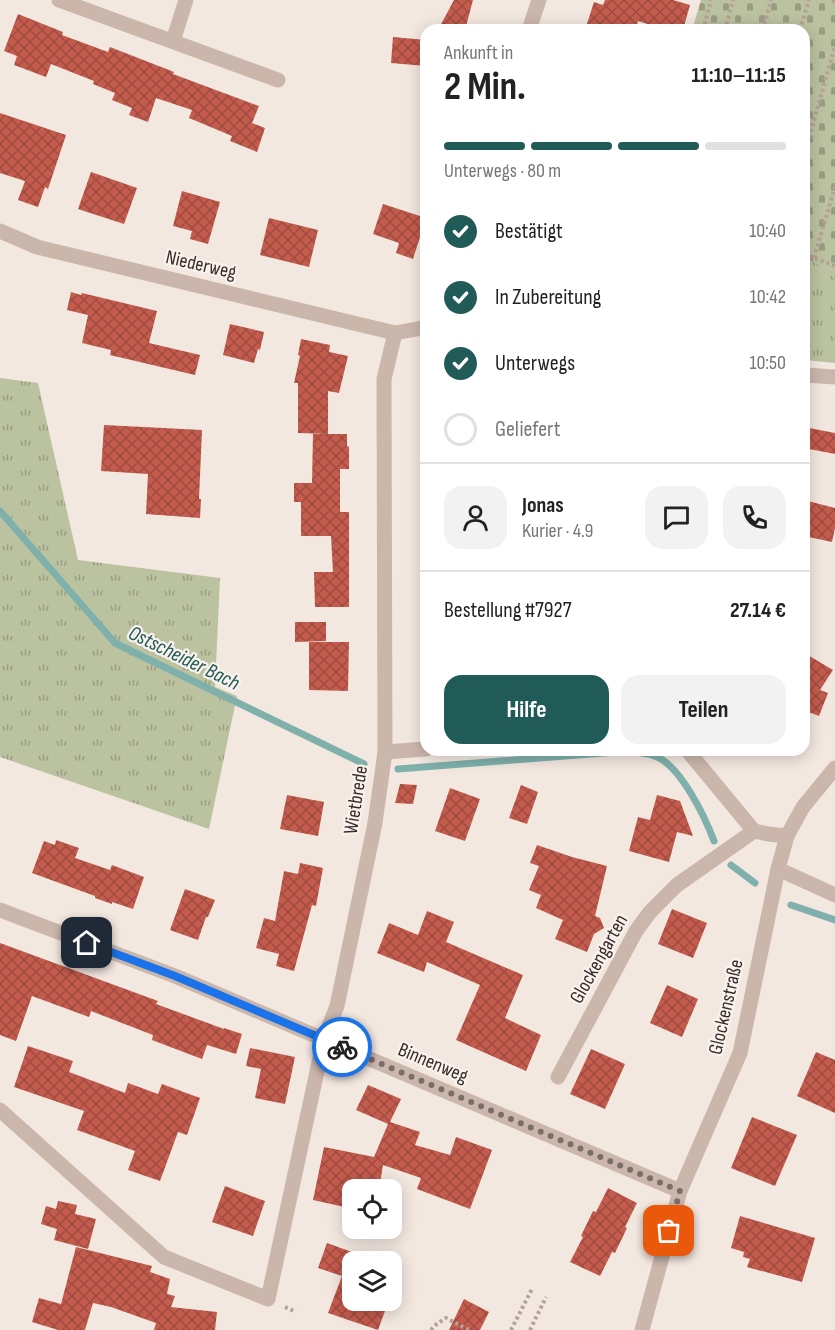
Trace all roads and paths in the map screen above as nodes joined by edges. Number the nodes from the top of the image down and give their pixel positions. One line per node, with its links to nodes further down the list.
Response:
1 (59, 0): 13 (street)
2 (186, 0): 13 (street)
3 (539, 0): 8 (street)
4 (711, 0): 9 (path)
5 (733, 0): 10 (path)
6 (771, 0): 11 (path)
7 (809, 0): 12 (path)
8 (531, 24)
9 (705, 24)
10 (727, 24)
11 (765, 24)
12 (802, 24)
13 (173, 41): 15 (street)
14 (835, 46): 16 (path)
15 (278, 80)
16 (810, 134)
17 (835, 187): 20 (path)
18 (0, 231): 23 (street, Niederweg)
19 (810, 256): 20 (path)
20 (814, 258): 21 (path)
21 (835, 266)
22 (420, 327): 23 (street)
23 (395, 333): 27 (street, Wietbrede)
24 (810, 375): 25 (street)
25 (835, 377)
26 (420, 749): 27 (street)
27 (386, 752): 35 (street, Wietbrede)
28 (692, 756): 30 (street)
29 (835, 768): 31 (street, Glockenstraße)
30 (754, 831): 31 (street); 36 (street, Glockengarten)
31 (787, 836): 32 (street, Glockenstraße)
32 (778, 869): 33 (street); 38 (street, Glockenstraße)
33 (835, 895)
34 (0, 910): 35 (street, Binnenweg)
35 (324, 1039): 37 (street, Wietbrede); 38 (street, Binnenweg)
36 (558, 1077)
37 (0, 1110)
38 (680, 1191): 45 (street, Glockenstraße)
39 (531, 1289): 43 (path)
40 (546, 1297): 44 (path)
41 (431, 1330): 42 (path)
42 (469, 1330)
43 (511, 1330)
44 (530, 1330)
45 (642, 1330)

